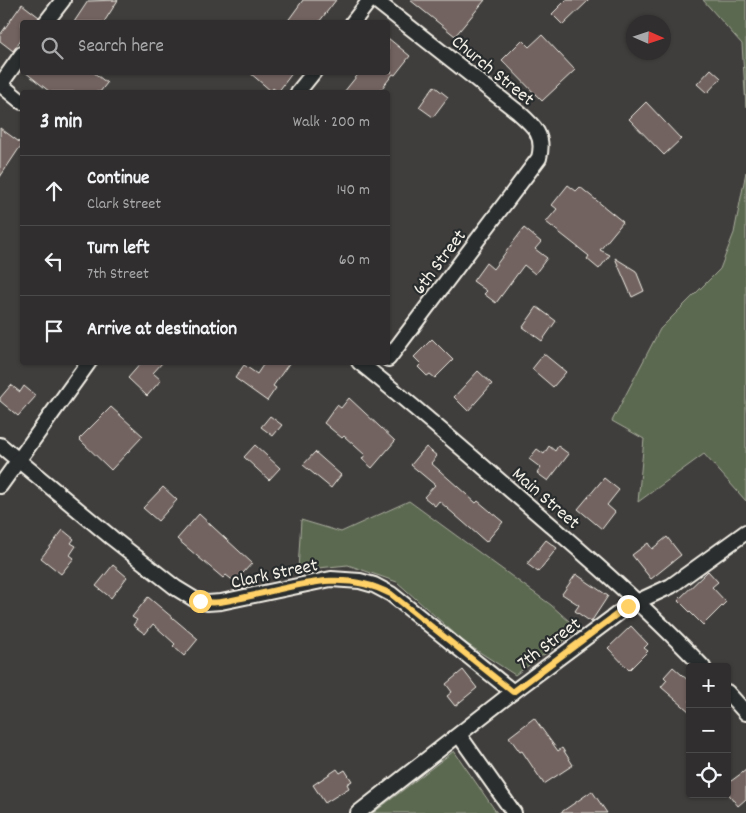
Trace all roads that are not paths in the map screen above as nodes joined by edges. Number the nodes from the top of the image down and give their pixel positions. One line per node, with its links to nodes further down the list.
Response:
1 (63, 0): 4 (street)
2 (370, 0): 5 (street)
3 (375, 0): 11 (street, Church Street)
4 (48, 20)
5 (355, 20)
6 (20, 57): 8 (street)
7 (312, 75): 9 (street)
8 (0, 84): 10 (street)
9 (300, 90)
10 (20, 100)
11 (518, 186): 12 (street, 6th Street)
12 (390, 356)
13 (87, 365): 18 (street)
14 (363, 365): 16 (street, Main Street)
15 (383, 365): 16 (street)
16 (375, 375): 21 (street, Main Street)
17 (0, 445): 18 (street, Clark Street)
18 (19, 461): 19 (street); 23 (street, Clark Street)
19 (0, 486)
20 (746, 532): 21 (street, 7th Street)
21 (638, 601): 22 (street, Main Street); 23 (street, 7th Street)
22 (699, 663)
23 (513, 692): 26 (street, 7th Street)
24 (731, 696): 25 (street)
25 (746, 713)
26 (459, 735): 27 (street, 7th Street); 28 (street)
27 (358, 813)
28 (514, 813)

